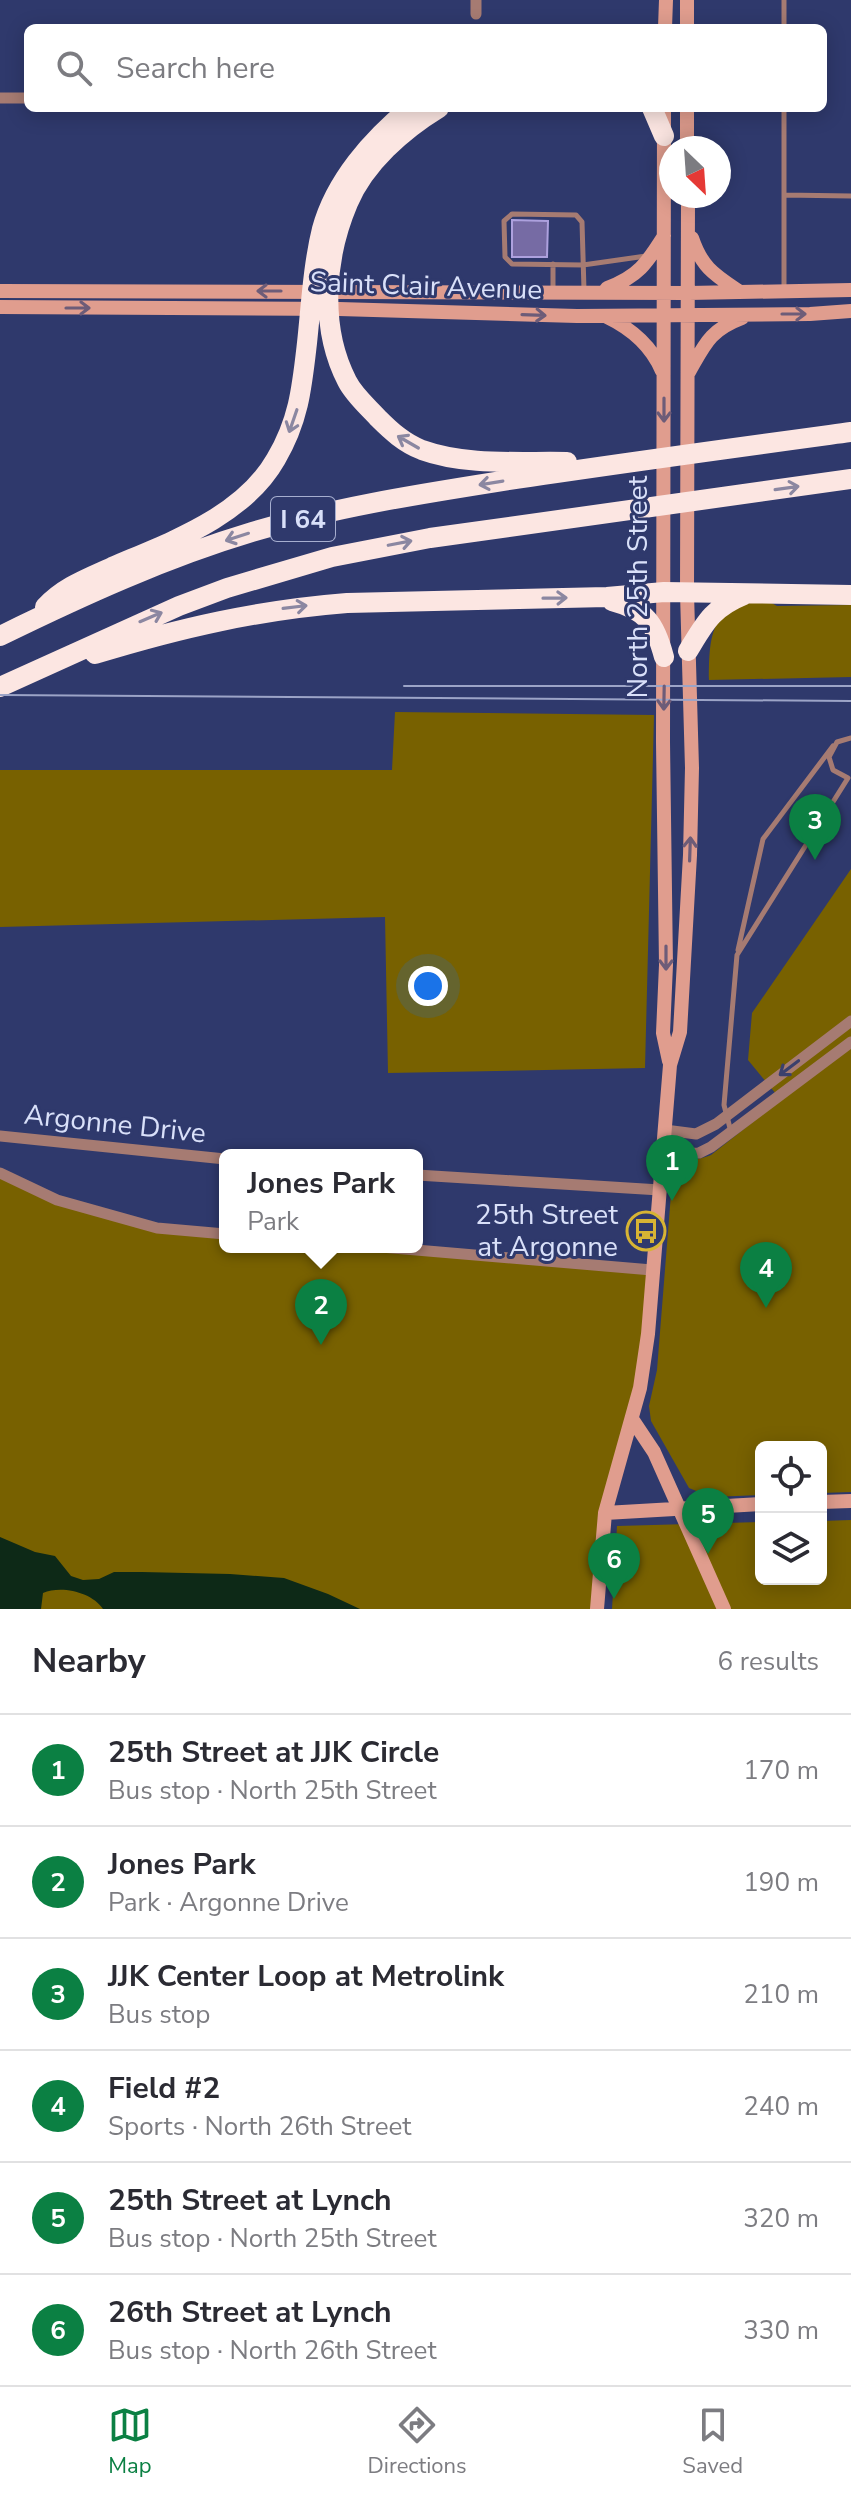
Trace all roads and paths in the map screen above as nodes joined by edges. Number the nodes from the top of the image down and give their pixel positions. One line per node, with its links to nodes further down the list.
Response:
1 (476, 0): 5 (street)
2 (666, 0): 6 (main road)
3 (687, 0): 7 (main road)
4 (784, 0): 8 (lane)
5 (476, 14)
6 (665, 24)
7 (687, 24)
8 (784, 24)
9 (0, 98): 10 (street)
10 (24, 98)
11 (406, 112): 26 (highway)
12 (433, 112): 26 (highway)
13 (654, 112): 17 (highway)
14 (664, 112): 17 (main road, North 25th Street)
15 (687, 112): 18 (main road)
16 (784, 112): 19 (lane)
17 (664, 136)
18 (687, 136)
19 (784, 195): 20 (lane); 35 (lane)
20 (851, 196)
21 (664, 208): 24 (main road, North 25th Street)
22 (688, 208): 23 (main road, North 25th Street)
23 (688, 228): 34 (main road); 36 (main road, North 25th Street)
24 (664, 236): 25 (main road); 33 (main road, North 25th Street)
25 (651, 256): 28 (lane); 32 (main road)
26 (324, 260): 46 (highway, one-way to 26); 53 (highway, one-way to 53)
27 (553, 264): 28 (lane); 28 (lane); 31 (lane)
28 (583, 265): 32 (lane)
29 (851, 290): 35 (main road, Saint Clair Avenue)
30 (0, 291): 31 (main road, Saint Clair Avenue, one-way to 30)
31 (553, 292): 32 (main road, Saint Clair Avenue)
32 (590, 292): 33 (main road, Saint Clair Avenue)
33 (664, 292): 36 (main road, Saint Clair Avenue); 41 (main road, North 25th Street)
34 (740, 292): 35 (main road, Saint Clair Avenue); 36 (main road, Saint Clair Avenue)
35 (784, 292)
36 (689, 293): 39 (main road, North 25th Street)
37 (0, 307): 42 (main road, Saint Clair Avenue, one-way to 42)
38 (851, 311): 40 (main road, Saint Clair Avenue, one-way to 38)
39 (688, 314): 40 (main road, Saint Clair Avenue); 41 (main road, Saint Clair Avenue); 44 (main road, North 25th Street)
40 (752, 314): 44 (main road)
41 (664, 315): 42 (main road, Saint Clair Avenue); 43 (main road, North 25th Street)
42 (603, 316): 43 (main road)
43 (664, 376): 48 (main road, North 25th Street, one-way to 48)
44 (686, 376): 49 (main road, North 25th Street)
45 (851, 432): 46 (highway, I 64)
46 (623, 463): 53 (highway, I 64, one-way to 53)
47 (851, 479): 57 (highway, I 64, one-way to 47)
48 (664, 592): 49 (highway); 52 (highway); 56 (main road, North 25th Street)
49 (687, 593): 50 (highway); 55 (main road, North 25th Street)
50 (747, 594): 51 (highway); 55 (highway)
51 (851, 595)
52 (596, 597): 56 (highway); 57 (highway, one-way to 52)
53 (38, 616): 54 (highway, I 64)
54 (0, 636)
55 (688, 651): 65 (main road, North 25th Street, one-way to 55)
56 (664, 657): 65 (main road, North 25th Street, one-way to 65)
57 (30, 674): 58 (highway, I 64)
58 (0, 687)
59 (851, 738): 60 (lane)
60 (833, 746): 61 (lane); 62 (lane)
61 (849, 778): 62 (lane)
62 (737, 955): 66 (lane)
63 (851, 1021): 66 (street, one-way to 66)
64 (851, 1042): 68 (street)
65 (670, 1065): 67 (main road, North 25th Street)
66 (726, 1116): 67 (street); 68 (lane)
67 (665, 1130): 70 (main road, North 25th Street)
68 (731, 1132): 70 (street)
69 (0, 1136): 71 (street, Argonne Drive)
70 (663, 1154): 74 (main road, North 25th Street)
71 (219, 1158)
72 (0, 1173): 75 (street)
73 (423, 1175): 74 (street)
74 (660, 1190): 77 (main road, North 25th Street)
75 (219, 1233)
76 (423, 1251): 77 (street)
77 (652, 1270): 78 (main road, North 25th Street)
78 (632, 1419): 82 (main road); 83 (main road, North 25th Street)
79 (851, 1501): 80 (main road)
80 (827, 1502)
81 (755, 1504): 82 (main road)
82 (679, 1507): 83 (main road); 85 (main road)
83 (605, 1513): 84 (main road, North 25th Street)
84 (597, 1609)
85 (724, 1609)

